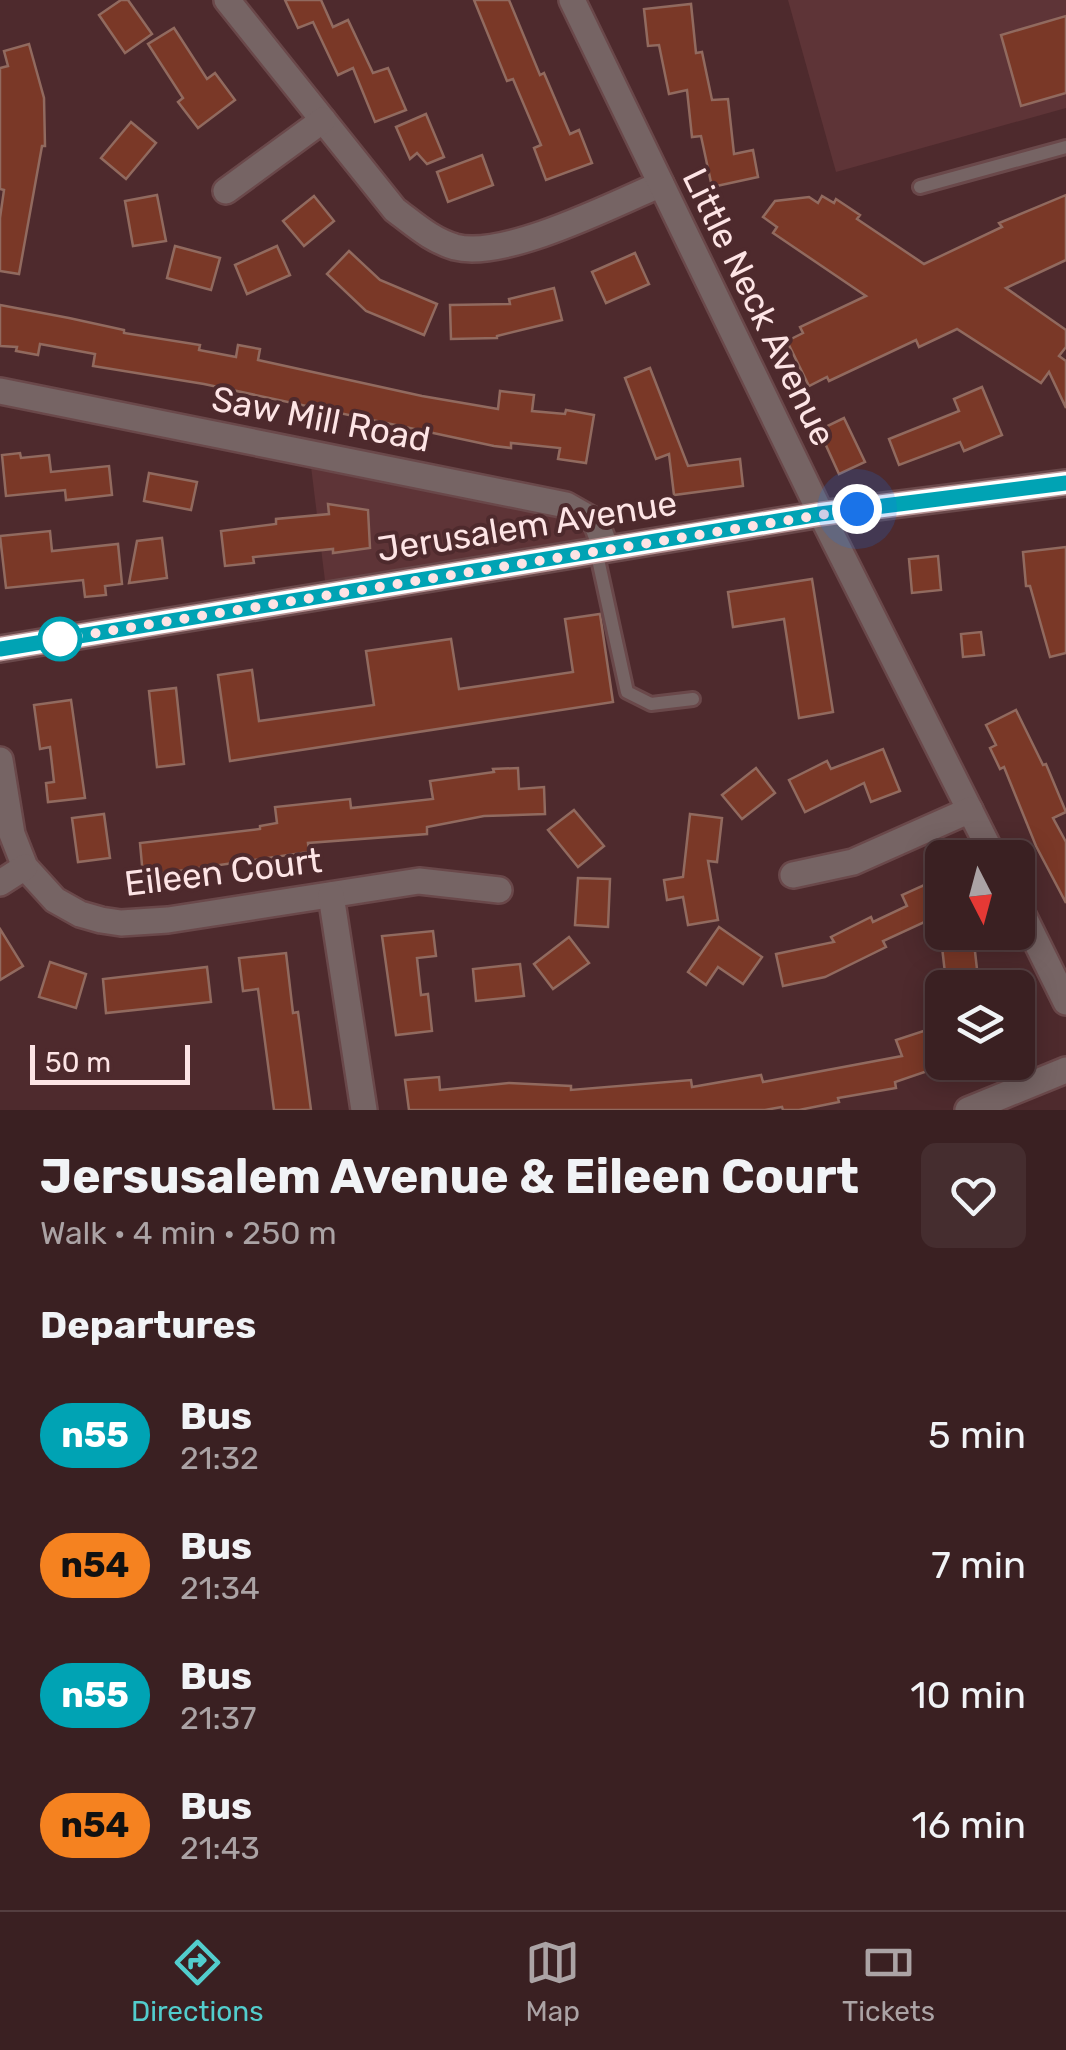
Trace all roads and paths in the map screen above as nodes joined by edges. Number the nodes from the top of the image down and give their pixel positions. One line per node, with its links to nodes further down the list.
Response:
1 (228, 0): 3 (street)
2 (572, 0): 5 (street, Little Neck Avenue)
3 (323, 120): 5 (street); 7 (street)
4 (1066, 147): 6 (lane)
5 (661, 184): 10 (street, Little Neck Avenue)
6 (920, 187)
7 (226, 191)
8 (0, 391): 11 (street, Saw Mill Road)
9 (1066, 482): 10 (main road, Jerusalem Avenue)
10 (820, 514): 11 (main road, Jerusalem Avenue); 15 (street, Little Neck Avenue)
11 (601, 549): 12 (main road, Jerusalem Avenue); 13 (lane)
12 (0, 648)
13 (693, 699)
14 (0, 760): 17 (street, Eileen Court)
15 (970, 810): 16 (street, Little Neck Avenue); 18 (street)
16 (985, 840)
17 (24, 867): 19 (street); 21 (street, Eileen Court)
18 (794, 875)
19 (0, 882)
20 (499, 890): 21 (street, Eileen Court)
21 (331, 895): 25 (street)
22 (1035, 939): 23 (street)
23 (1066, 1002)
24 (1066, 1070): 26 (street)
25 (364, 1110)
26 (968, 1110)

